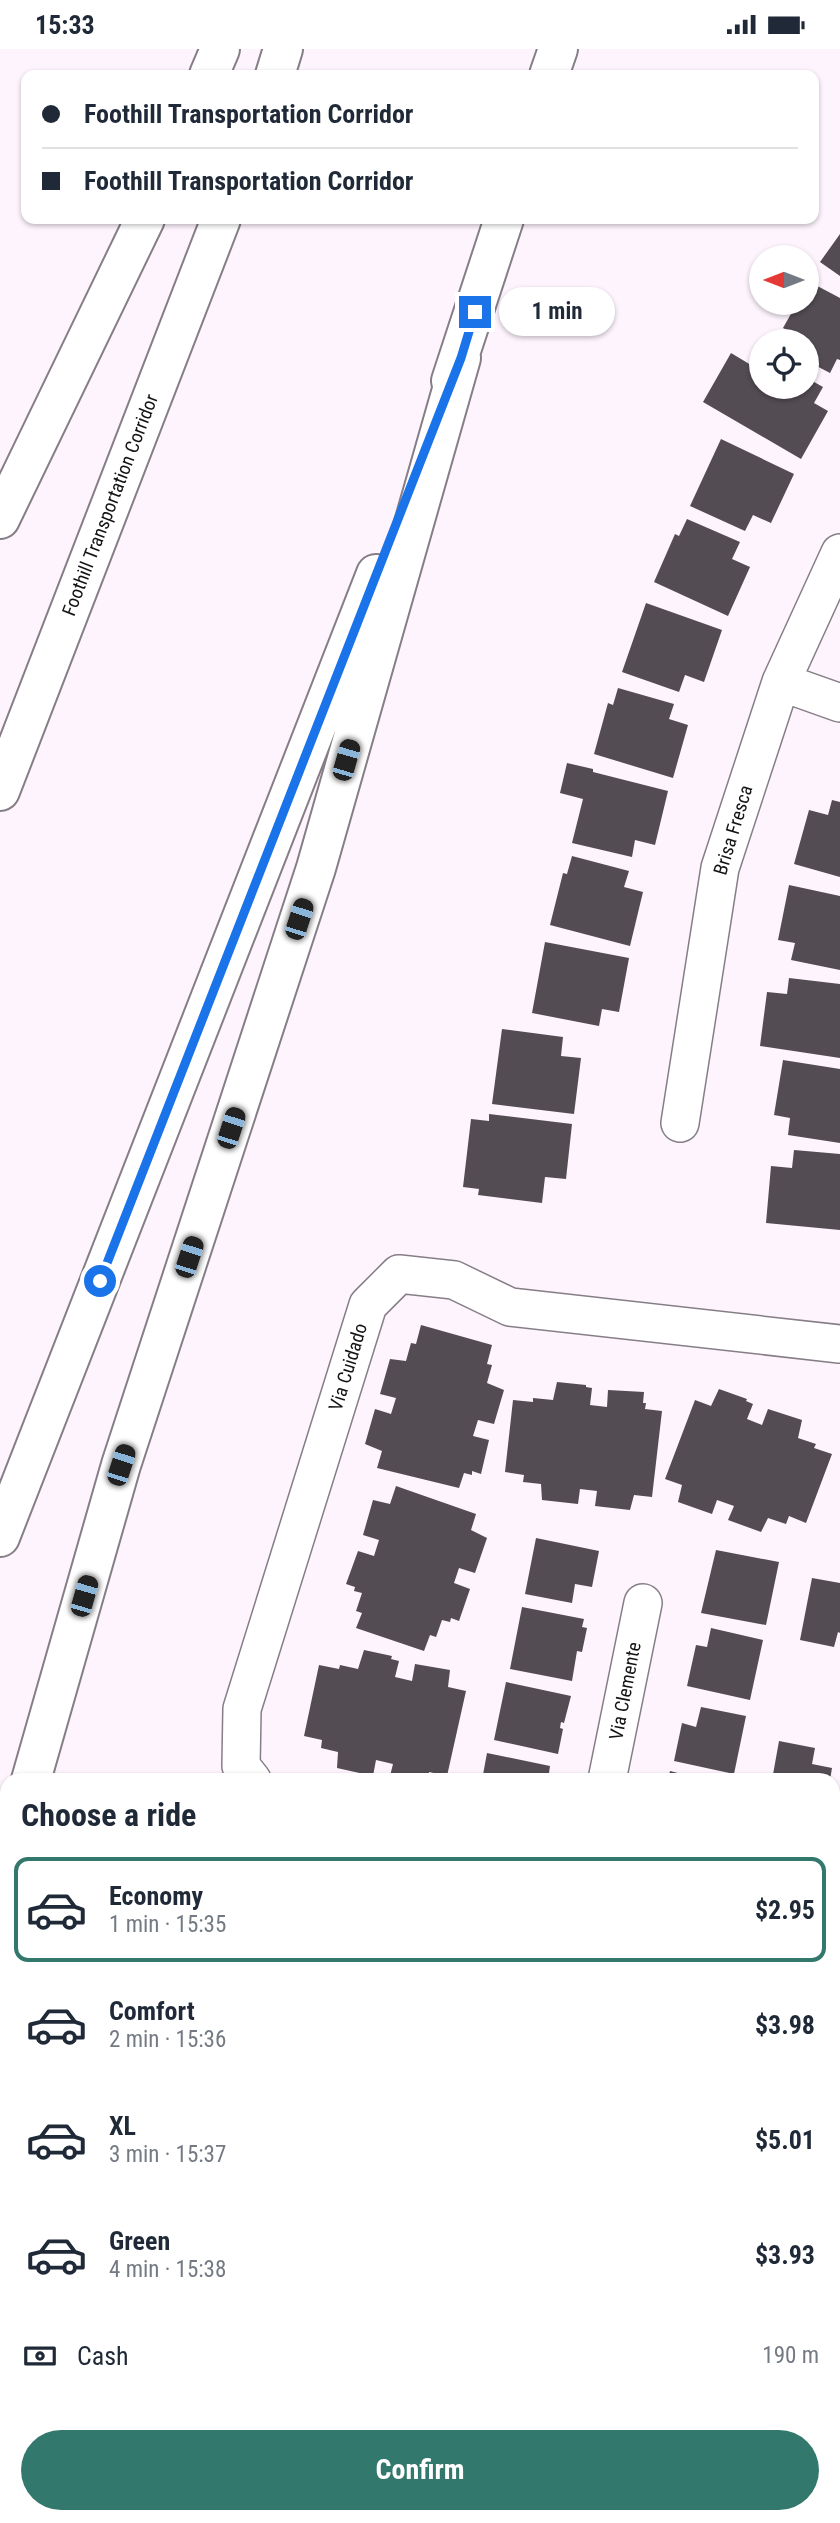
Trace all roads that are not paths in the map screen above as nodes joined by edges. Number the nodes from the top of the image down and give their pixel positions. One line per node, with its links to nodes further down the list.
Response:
1 (220, 49): 4 (highway)
2 (283, 49): 5 (highway)
3 (558, 49): 6 (highway)
4 (211, 70)
5 (277, 70)
6 (551, 70)
7 (143, 224): 11 (highway)
8 (219, 224): 15 (highway, Foothill Transportation Corridor)
9 (502, 224): 10 (highway)
10 (461, 358): 18 (highway); 20 (highway)
11 (0, 519)
12 (840, 553): 13 (street, Brisa Fresca)
13 (781, 681): 14 (street); 16 (street, Brisa Fresca)
14 (840, 703)
15 (0, 791)
16 (680, 1122)
17 (840, 1344): 21 (street, Via Cuidado)
18 (0, 1537)
19 (643, 1603): 22 (street, Via Clemente)
20 (33, 1773)
21 (246, 1773)
22 (608, 1773)

